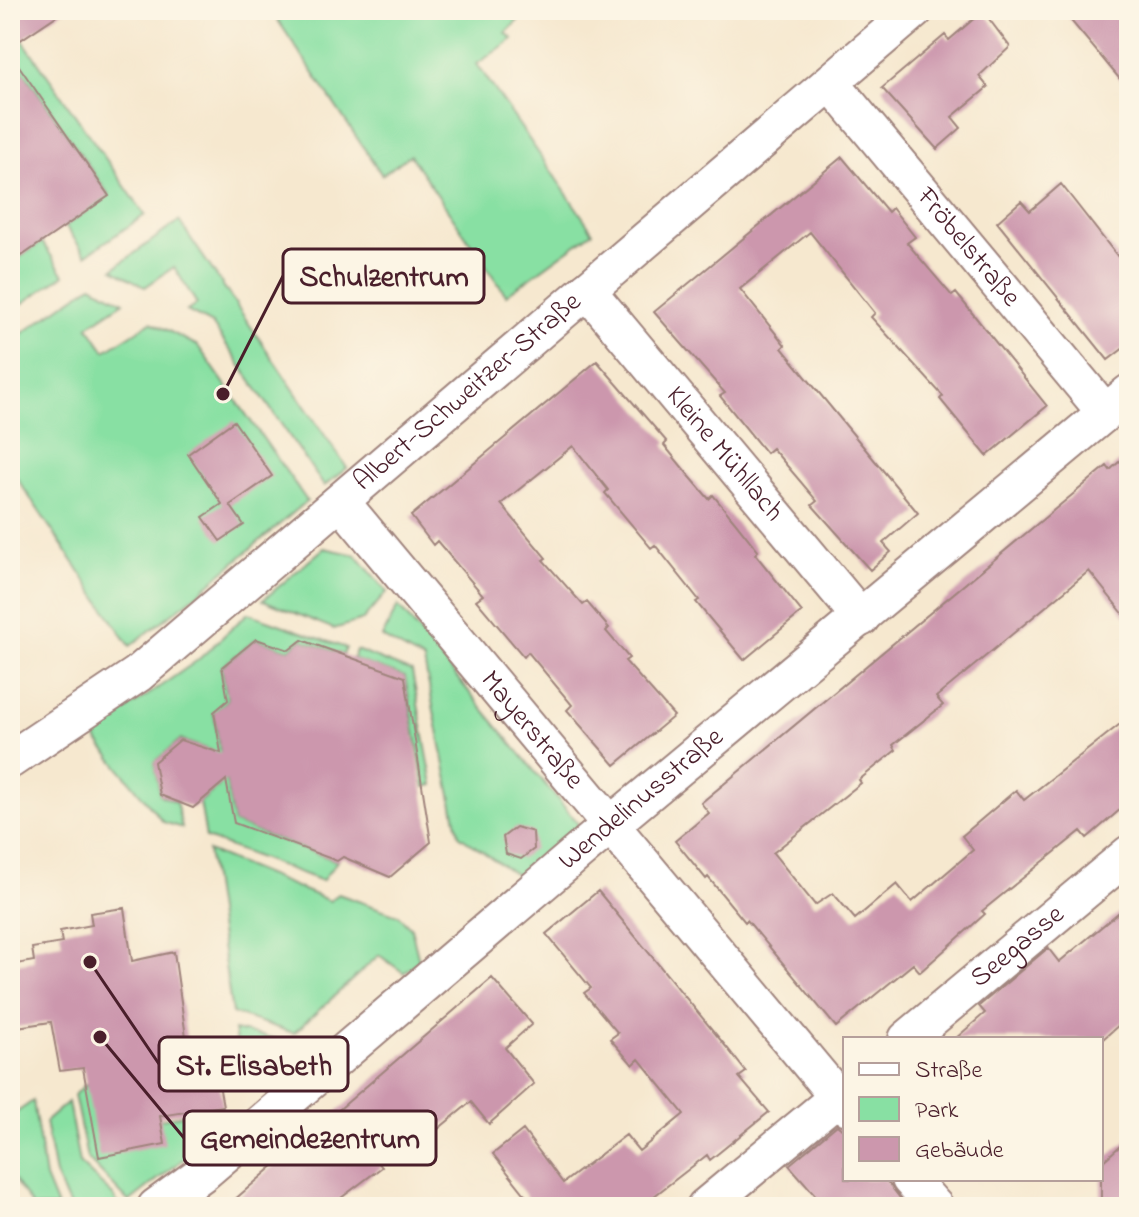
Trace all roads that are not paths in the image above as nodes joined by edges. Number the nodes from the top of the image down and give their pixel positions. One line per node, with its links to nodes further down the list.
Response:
1 (915, 10): 2 (street, Albert-Schweitzer-Straße)
2 (831, 83): 3 (street, Albert-Schweitzer-Straße); 4 (street, Fröbelstraße)
3 (587, 290): 5 (street, Albert-Schweitzer-Straße); 6 (street, Kleine Mühllach)
4 (1117, 402): 6 (street, Wendelinusstraße)
5 (342, 503): 7 (street, Albert-Schweitzer-Straße); 8 (street, Mayerstraße)
6 (861, 618): 8 (street, Wendelinusstraße)
7 (10, 760)
8 (609, 826): 11 (street, Mayerstraße); 13 (street, Wendelinusstraße)
9 (1129, 854): 10 (street, Seegasse)
10 (909, 1037)
11 (842, 1098): 14 (street)
12 (912, 1181): 15 (street)
13 (156, 1207)
14 (705, 1207)
15 (935, 1207)

